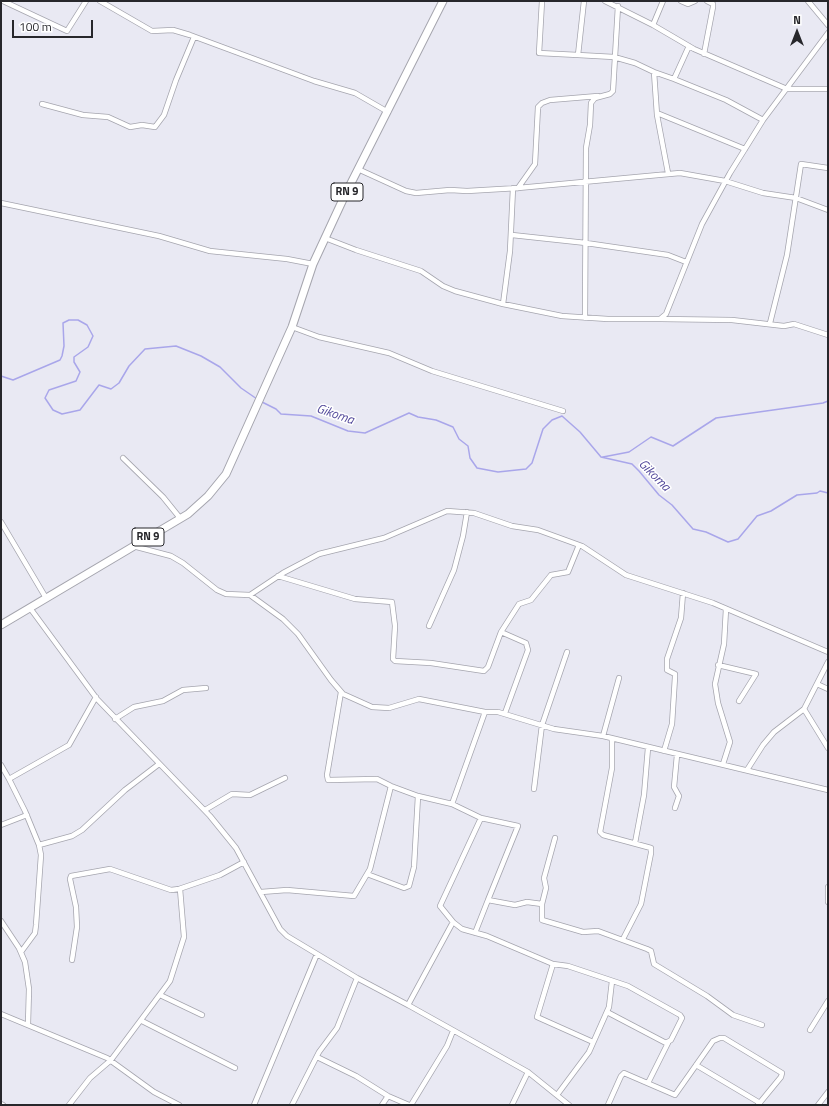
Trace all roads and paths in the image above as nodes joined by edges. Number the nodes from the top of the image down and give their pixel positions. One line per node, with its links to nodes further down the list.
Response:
1 (2, 1): 2 (street)
2 (86, 1)
3 (100, 1): 17 (street)
4 (443, 1): 28 (main road, RN 9)
5 (542, 1): 20 (street)
6 (584, 1): 20 (street)
7 (605, 1): 13 (street)
8 (664, 1): 14 (street)
9 (681, 1): 10 (street)
10 (695, 1)
11 (708, 1): 19 (street)
12 (808, 1): 15 (street)
13 (618, 6): 14 (street); 21 (street)
14 (653, 25): 18 (street)
15 (828, 25)
16 (828, 33): 24 (street)
17 (194, 37): 27 (street); 28 (street)
18 (689, 46): 19 (street); 23 (street)
19 (704, 54): 24 (street)
20 (578, 55): 21 (street)
21 (614, 57): 22 (street); 26 (street)
22 (654, 72): 23 (street); 29 (street)
23 (674, 79): 30 (street)
24 (787, 89): 25 (street); 30 (street)
25 (828, 89)
26 (602, 96): 35 (street); 37 (street)
27 (42, 104)
28 (388, 112): 33 (main road, RN 9)
29 (657, 112): 31 (street); 34 (street)
30 (763, 120): 31 (street)
31 (745, 149): 36 (street)
32 (828, 168): 38 (street)
33 (360, 170): 37 (street); 42 (main road, RN 9)
34 (668, 173): 35 (street); 36 (street)
35 (586, 181): 37 (street); 43 (street)
36 (725, 182): 38 (street); 44 (street)
37 (516, 188): 41 (street)
38 (796, 198): 40 (street); 49 (street)
39 (1, 203): 45 (street)
40 (828, 210)
41 (512, 235): 43 (street); 46 (street)
42 (326, 238): 45 (main road, RN 9); 46 (street)
43 (586, 243): 44 (street); 47 (street)
44 (686, 262): 48 (street)
45 (313, 264): 50 (main road, RN 9)
46 (503, 304): 47 (street)
47 (586, 318): 48 (street)
48 (660, 319): 49 (street)
49 (770, 323): 51 (street)
50 (292, 327): 52 (street); 55 (main road, RN 9)
51 (828, 335)
52 (563, 411)
53 (124, 458): 55 (street)
54 (467, 512): 57 (street); 59 (street); 66 (street)
55 (180, 518): 58 (main road, RN 9)
56 (1, 522): 62 (street)
57 (579, 545): 60 (street); 67 (street)
58 (133, 546): 61 (street); 62 (main road, RN 9)
59 (278, 576): 61 (street); 67 (street)
60 (683, 593): 64 (street); 88 (street)
61 (250, 595): 76 (street)
62 (46, 598): 63 (main road, RN 9)
63 (30, 608): 65 (main road, RN 9); 77 (street)
64 (726, 609): 69 (street); 71 (street)
65 (1, 625)
66 (429, 626)
67 (501, 632): 81 (street)
68 (567, 652): 83 (street)
69 (828, 652)
70 (828, 662): 73 (street)
71 (718, 666): 78 (street); 92 (street)
72 (619, 678): 84 (street)
73 (817, 684): 75 (street); 79 (street)
74 (206, 688): 82 (street)
75 (828, 689)
76 (341, 692): 80 (street); 96 (street)
77 (96, 697): 82 (street); 94 (street)
78 (739, 701)
79 (804, 710): 87 (street); 93 (street)
80 (484, 712): 81 (street); 100 (street)
81 (505, 713): 83 (street)
82 (115, 719): 91 (street)
83 (542, 725): 84 (street); 97 (street)
84 (603, 736): 85 (street)
85 (612, 740): 86 (street); 107 (street)
86 (648, 748): 88 (street); 107 (street)
87 (828, 748)
88 (664, 751): 89 (street)
89 (676, 755): 92 (street); 101 (street)
90 (1, 764): 94 (street)
91 (159, 764): 102 (street); 108 (street)
92 (723, 764): 93 (street)
93 (747, 770): 98 (street)
94 (9, 778): 103 (street)
95 (285, 778): 102 (street)
96 (391, 786): 99 (street); 110 (street)
97 (534, 790)
98 (828, 790)
99 (418, 796): 100 (street); 110 (street)
100 (452, 804): 104 (street)
101 (675, 808)
102 (205, 810): 109 (street)
103 (27, 815): 105 (street); 108 (street)
104 (481, 818): 114 (street); 118 (street)
105 (1, 825)
106 (555, 838): 116 (street)
107 (635, 843): 120 (street)
108 (39, 845): 121 (street)
109 (244, 862): 112 (street); 113 (street)
110 (367, 874): 113 (street)
111 (828, 887): 115 (street)
112 (180, 889): 123 (street); 127 (street)
113 (261, 892): 122 (street)
114 (488, 900): 116 (street); 119 (street)
115 (828, 902)
116 (542, 904): 120 (street)
117 (1, 921): 121 (street)
118 (453, 922): 119 (street); 129 (street)
119 (475, 933): 124 (street)
120 (623, 939): 135 (street)
121 (21, 952): 134 (street)
122 (317, 954): 125 (street); 152 (street)
123 (72, 960)
124 (553, 964): 126 (street); 138 (street)
125 (356, 978): 129 (street); 140 (street)
126 (612, 980): 130 (street); 139 (street)
127 (160, 995): 132 (street); 133 (street)
128 (828, 1000): 136 (street)
129 (408, 1005): 137 (street)
130 (607, 1012): 138 (street); 139 (street)
131 (1, 1014): 134 (street)
132 (202, 1016)
133 (142, 1021): 141 (street); 143 (street)
134 (28, 1024): 141 (street)
135 (762, 1024)
136 (810, 1030)
137 (453, 1031): 144 (street); 155 (street)
138 (593, 1042): 147 (street)
139 (668, 1043): 145 (street)
140 (317, 1057): 148 (street); 153 (street)
141 (111, 1060): 150 (street); 151 (street)
142 (696, 1065): 145 (street); 149 (street); 149 (street)
143 (235, 1068)
144 (528, 1072): 147 (street); 156 (street)
145 (648, 1084): 158 (street)
146 (828, 1092): 159 (street)
147 (557, 1095): 157 (street)
148 (388, 1096): 154 (street); 155 (street)
149 (759, 1104)
150 (69, 1105)
151 (180, 1105)
152 (254, 1105)
153 (292, 1105)
154 (382, 1105)
155 (410, 1105)
156 (512, 1105)
157 (568, 1105)
158 (608, 1105)
159 (818, 1105)

